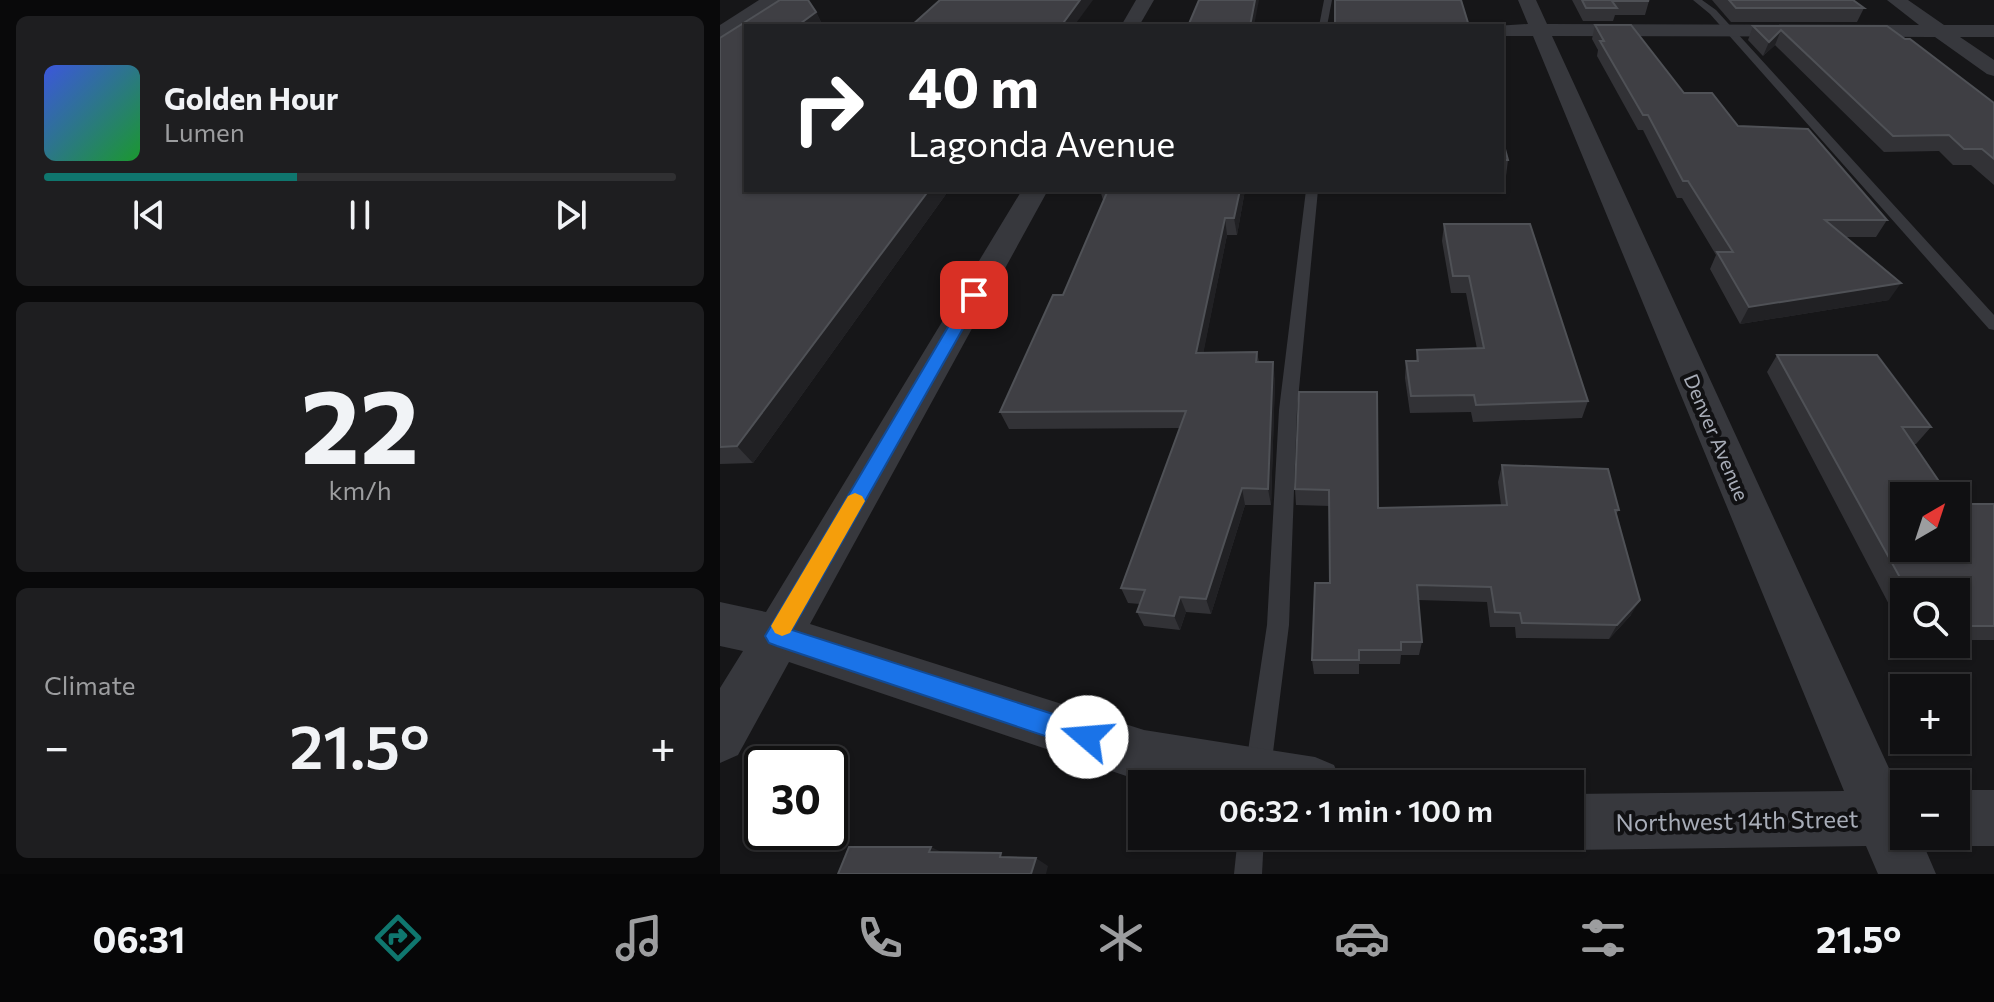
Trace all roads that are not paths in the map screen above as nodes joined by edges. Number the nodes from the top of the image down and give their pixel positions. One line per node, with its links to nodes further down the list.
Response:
1 (771, 0): 12 (street)
2 (1145, 0): 7 (street)
3 (1328, 0): 8 (lane)
4 (1697, 0): 11 (lane)
5 (1896, 0): 13 (street)
6 (1534, 15): 9 (street); 11 (street); 24 (street, Denver Avenue)
7 (1131, 24)
8 (1323, 24)
9 (1504, 29)
10 (744, 30): 12 (street)
11 (1729, 30): 13 (street); 18 (lane)
12 (722, 31)
13 (1939, 31): 14 (street); 15 (street)
14 (1994, 31)
15 (1994, 70)
16 (1034, 192): 20 (street)
17 (1312, 192): 23 (lane)
18 (1994, 325)
19 (720, 624): 20 (street)
20 (777, 636): 21 (street); 22 (street)
21 (720, 737)
22 (1212, 770)
23 (1257, 770)
24 (1890, 811)
25 (1890, 818): 28 (street, Northwest 14th Street)
26 (1970, 818): 27 (street)
27 (1994, 818)
28 (1584, 822)
29 (1250, 850): 31 (lane)
30 (1901, 850): 32 (street, Denver Avenue)
31 (1248, 874)
32 (1907, 874)

